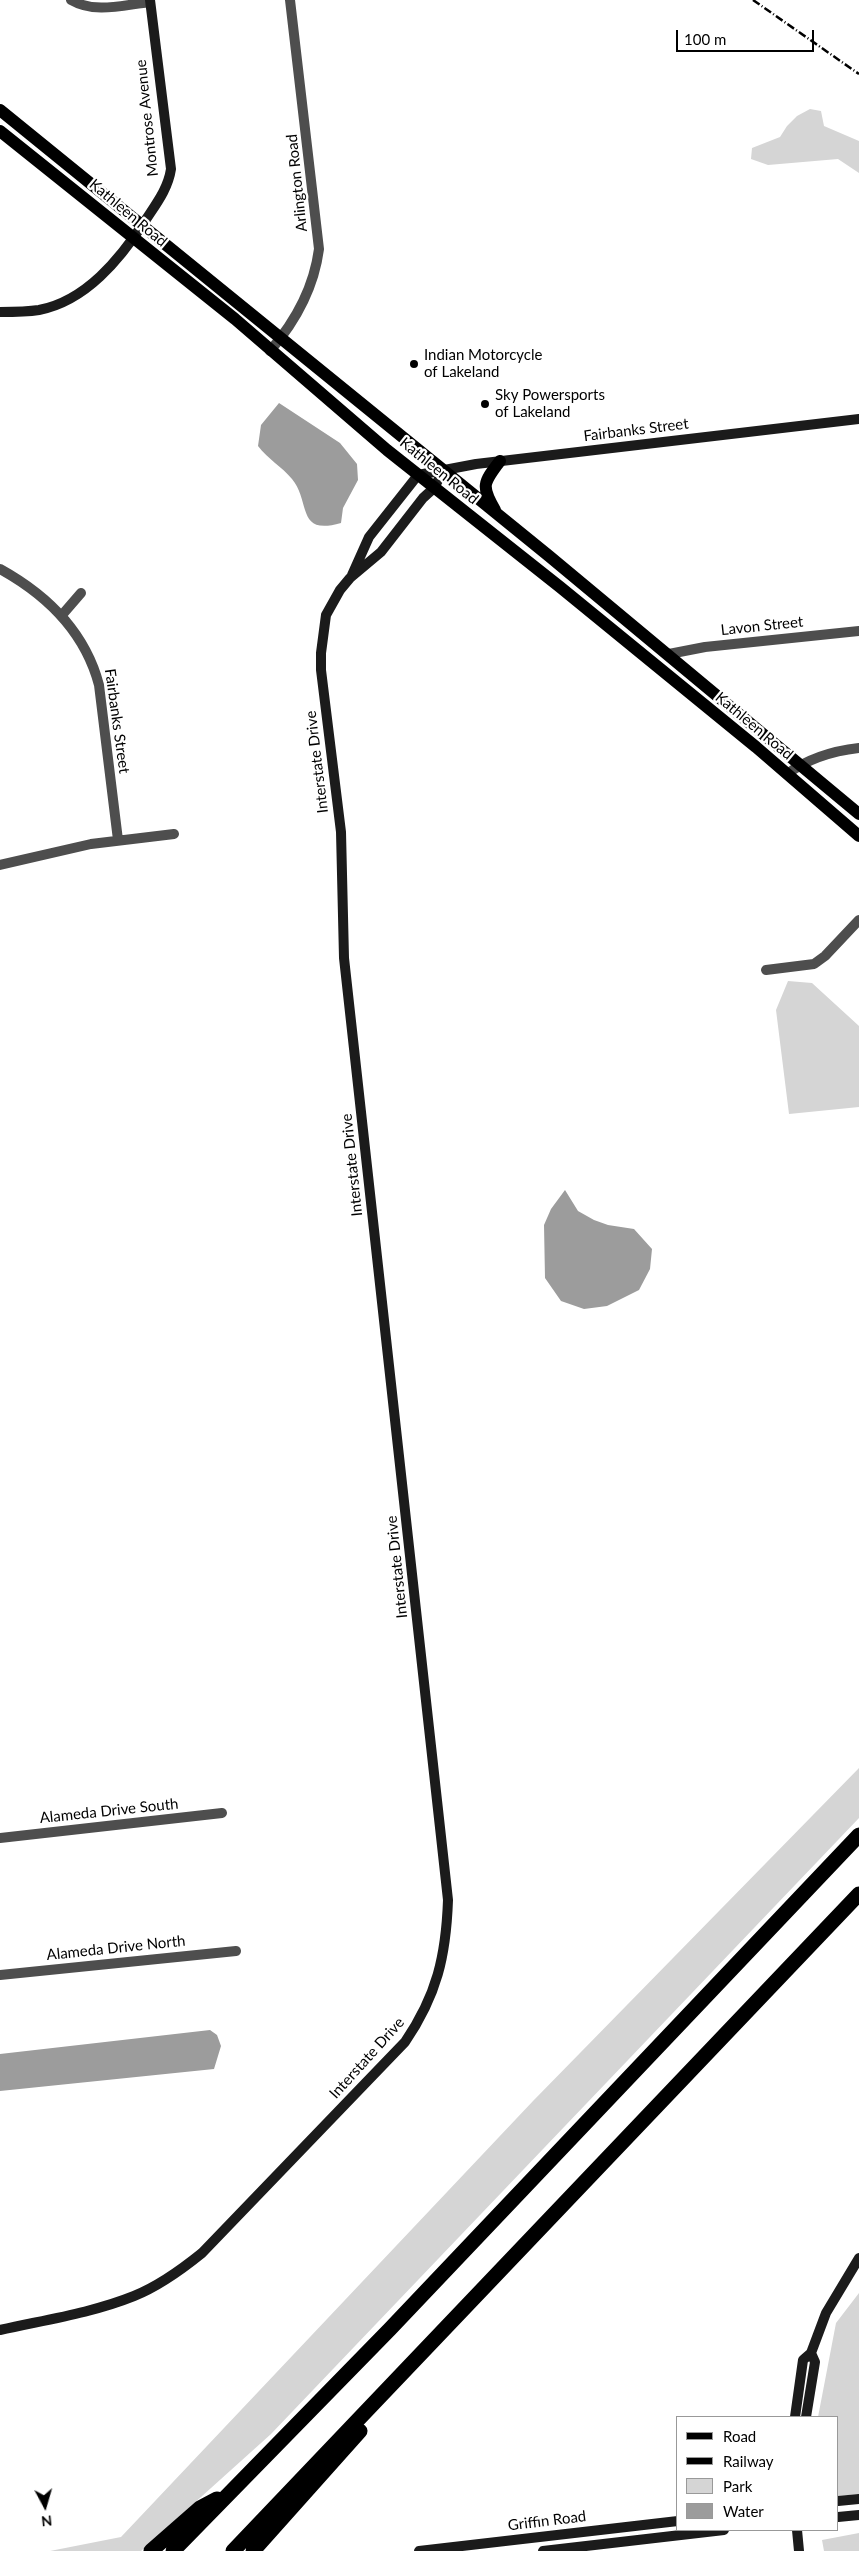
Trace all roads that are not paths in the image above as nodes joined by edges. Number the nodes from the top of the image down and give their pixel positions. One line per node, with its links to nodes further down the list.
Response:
1 (71, 0): 3 (street)
2 (290, 0): 9 (street, Arlington Road)
3 (150, 1): 6 (street, Montrose Avenue)
4 (0, 110): 6 (main road, Kathleen Road)
5 (0, 131): 7 (main road, Kathleen Road)
6 (142, 226): 7 (street, Montrose Avenue); 9 (main road, Kathleen Road)
7 (133, 239): 8 (street, Montrose Avenue); 10 (main road, Kathleen Road)
8 (0, 312)
9 (281, 338): 10 (street, Arlington Road); 13 (main road, Kathleen Road)
10 (270, 351): 14 (main road, Kathleen Road)
11 (859, 419): 12 (street, Fairbanks Street)
12 (500, 461): 13 (street, Fairbanks Street); 16 (main road)
13 (443, 471): 14 (street, Fairbanks Street); 15 (street, Interstate Drive); 16 (main road, Kathleen Road)
14 (418, 475): 15 (main road, Kathleen Road); 18 (street, Interstate Drive)
15 (434, 488): 18 (street, Interstate Drive); 25 (main road, Kathleen Road)
16 (499, 516): 22 (main road, Kathleen Road)
17 (0, 569): 20 (street, Fairbanks Street)
18 (350, 578): 40 (street, Interstate Drive)
19 (81, 593): 20 (street)
20 (62, 616): 29 (street, Fairbanks Street)
21 (859, 631): 22 (street, Lavon Street)
22 (669, 654): 24 (main road, Kathleen Road)
23 (859, 748): 24 (street)
24 (801, 764): 25 (street); 26 (main road, Kathleen Road)
25 (787, 774): 28 (main road, Kathleen Road)
26 (859, 814)
27 (174, 834): 29 (street)
28 (859, 836)
29 (118, 840): 30 (street)
30 (0, 865)
31 (859, 920): 32 (street)
32 (766, 970)
33 (222, 1813): 35 (street, Alameda Drive South)
34 (859, 1835): 45 (highway)
35 (0, 1838)
36 (859, 1894): 41 (highway)
37 (236, 1951): 38 (street, Alameda Drive North)
38 (0, 1976)
39 (859, 2258): 42 (street)
40 (0, 2330)
41 (433, 2341): 55 (highway); 56 (highway)
42 (811, 2353): 43 (street); 44 (street)
43 (795, 2416)
44 (806, 2416)
45 (227, 2494): 53 (highway); 54 (highway)
46 (859, 2499): 47 (street)
47 (839, 2501)
48 (859, 2514): 49 (street)
49 (839, 2517)
50 (676, 2521): 57 (street, Griffin Road)
51 (715, 2531): 58 (street, Griffin Road)
52 (797, 2531): 59 (street)
53 (151, 2551)
54 (173, 2551)
55 (233, 2551)
56 (253, 2551)
57 (419, 2551)
58 (543, 2551)
59 (799, 2551)

